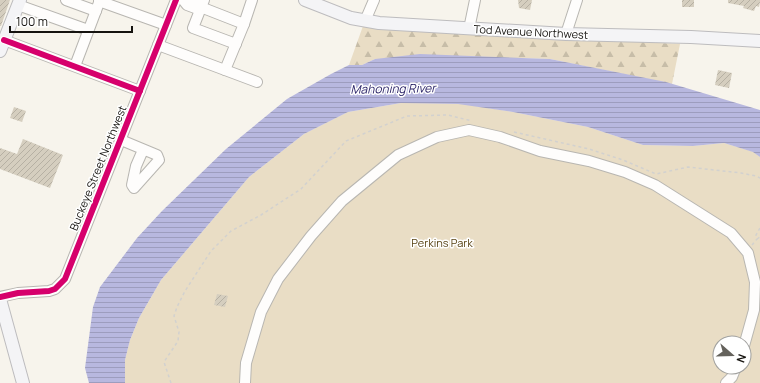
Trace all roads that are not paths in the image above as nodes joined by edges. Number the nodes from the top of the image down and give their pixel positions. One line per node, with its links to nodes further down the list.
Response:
1 (184, 0): 10 (street); 14 (street, Buckeye Street Northwest)
2 (251, 0): 13 (street)
3 (306, 0): 12 (main road, Tod Avenue Northwest)
4 (374, 0): 12 (street)
5 (475, 0): 15 (street)
6 (577, 0): 17 (street)
7 (72, 1): 11 (street)
8 (100, 1): 11 (street); 14 (street)
9 (19, 2): 16 (street); 20 (main road)
10 (201, 5): 13 (street); 19 (street)
11 (96, 11): 16 (street)
12 (366, 21): 15 (main road, Tod Avenue Northwest)
13 (244, 24): 19 (street)
14 (166, 25): 21 (street, Buckeye Street Northwest)
15 (469, 29): 17 (main road, Tod Avenue Northwest)
16 (88, 30): 22 (street)
17 (566, 34): 18 (main road, Tod Avenue Northwest)
18 (760, 41)
19 (236, 44): 23 (street)
20 (2, 45): 22 (street)
21 (158, 45): 23 (street); 25 (street, Buckeye Street Northwest)
22 (75, 66): 25 (street)
23 (225, 70): 24 (street)
24 (257, 82)
25 (140, 91): 26 (street, Buckeye Street Northwest)
26 (120, 140): 27 (street); 28 (street, Buckeye Street Northwest)
27 (143, 150)
28 (0, 298): 31 (main road)
29 (747, 335): 32 (street)
30 (733, 375): 33 (street)
31 (23, 383)
32 (245, 383)
33 (726, 383)

